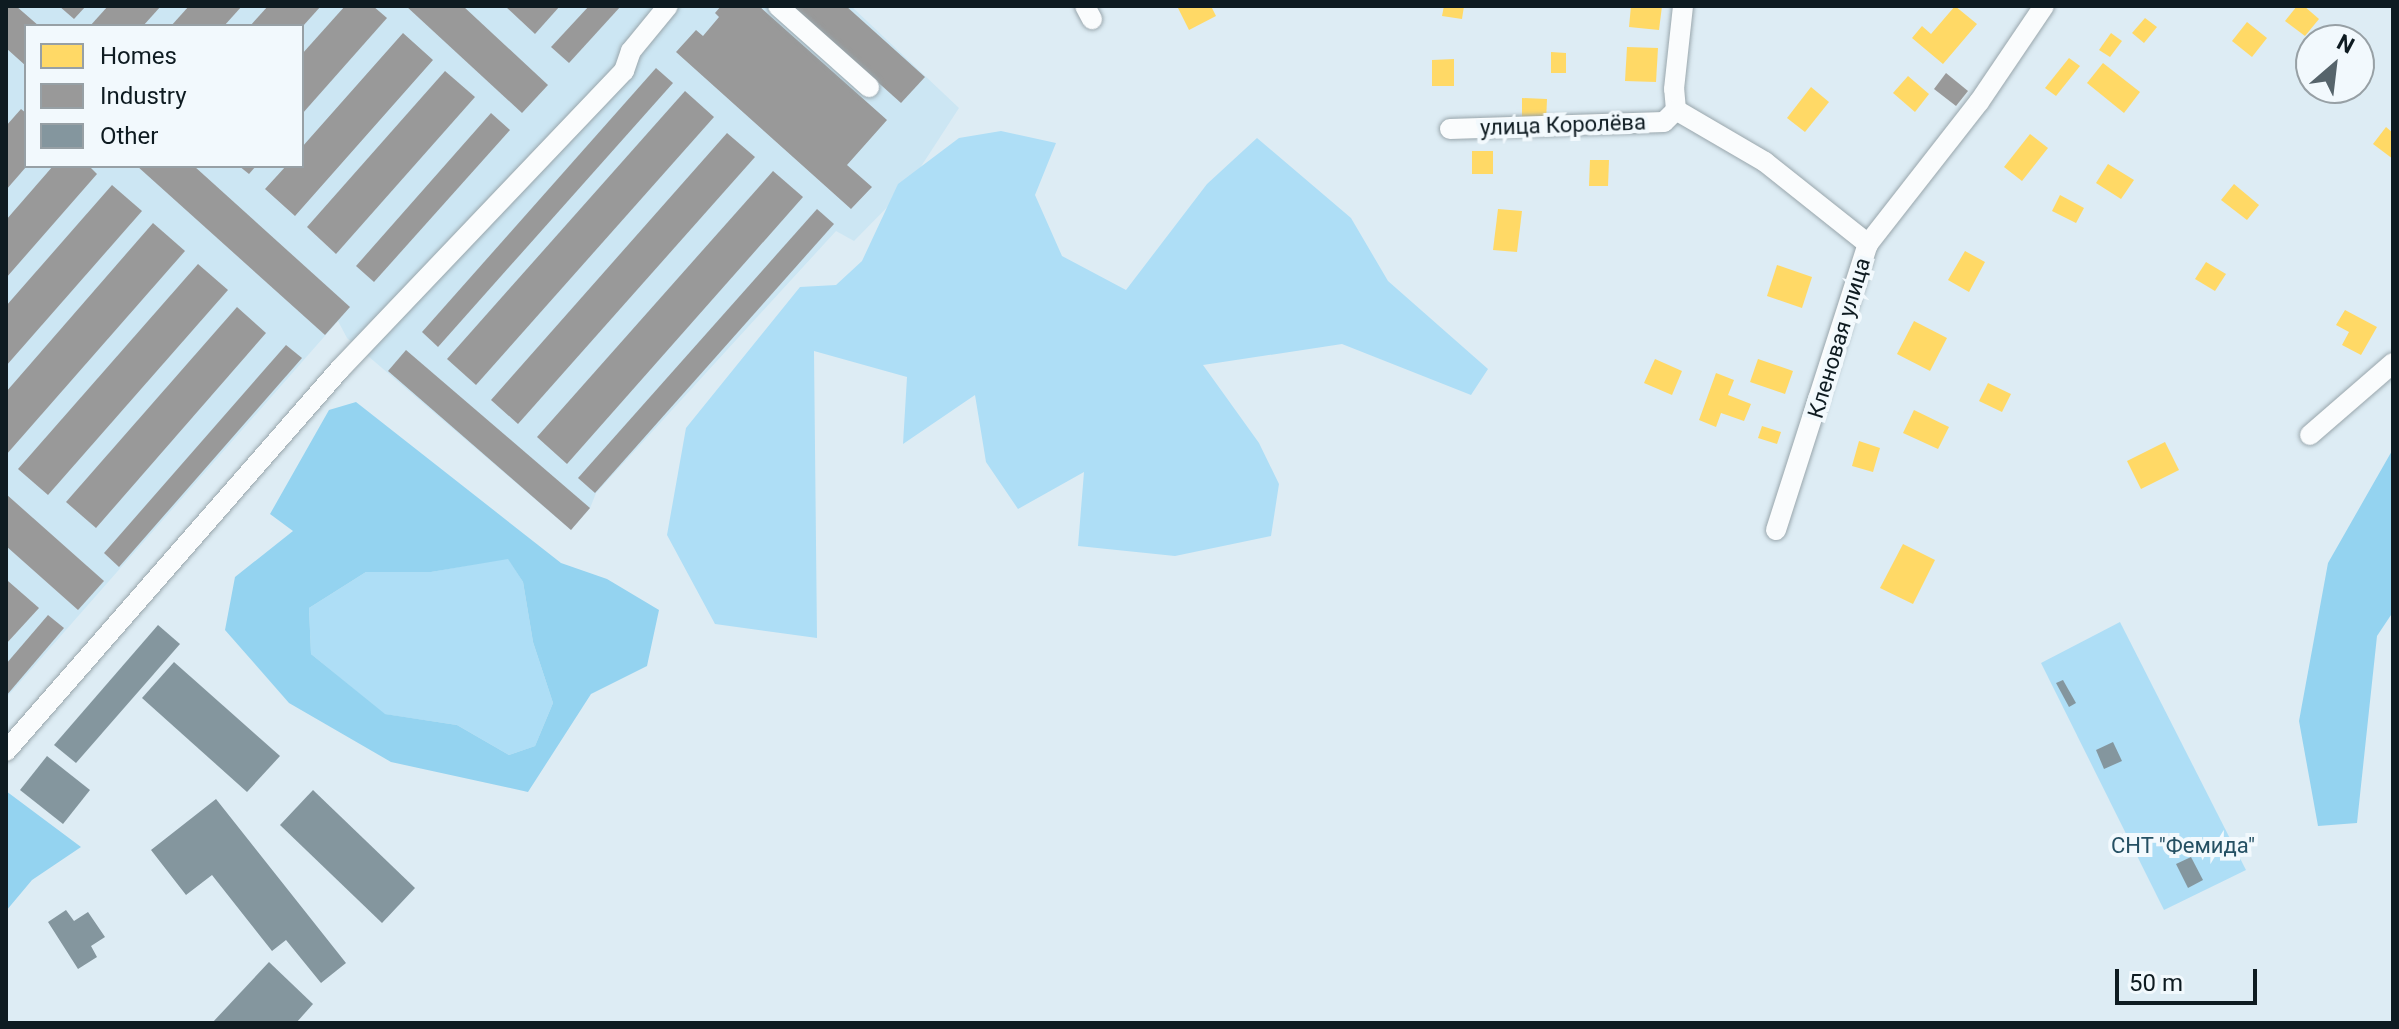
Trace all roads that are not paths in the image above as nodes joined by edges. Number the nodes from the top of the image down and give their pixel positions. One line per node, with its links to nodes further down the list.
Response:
1 (668, 6): 12 (street)
2 (778, 6): 5 (street)
3 (1683, 6): 6 (street)
4 (2044, 6): 8 (street, Кленовая улица)
5 (869, 87)
6 (1676, 110): 7 (street, улица Королёва); 8 (street, улица Королёва)
7 (1450, 129)
8 (1868, 244): 11 (street, Кленовая улица)
9 (2393, 363): 10 (street)
10 (2310, 435)
11 (1776, 530)
12 (6, 751)

